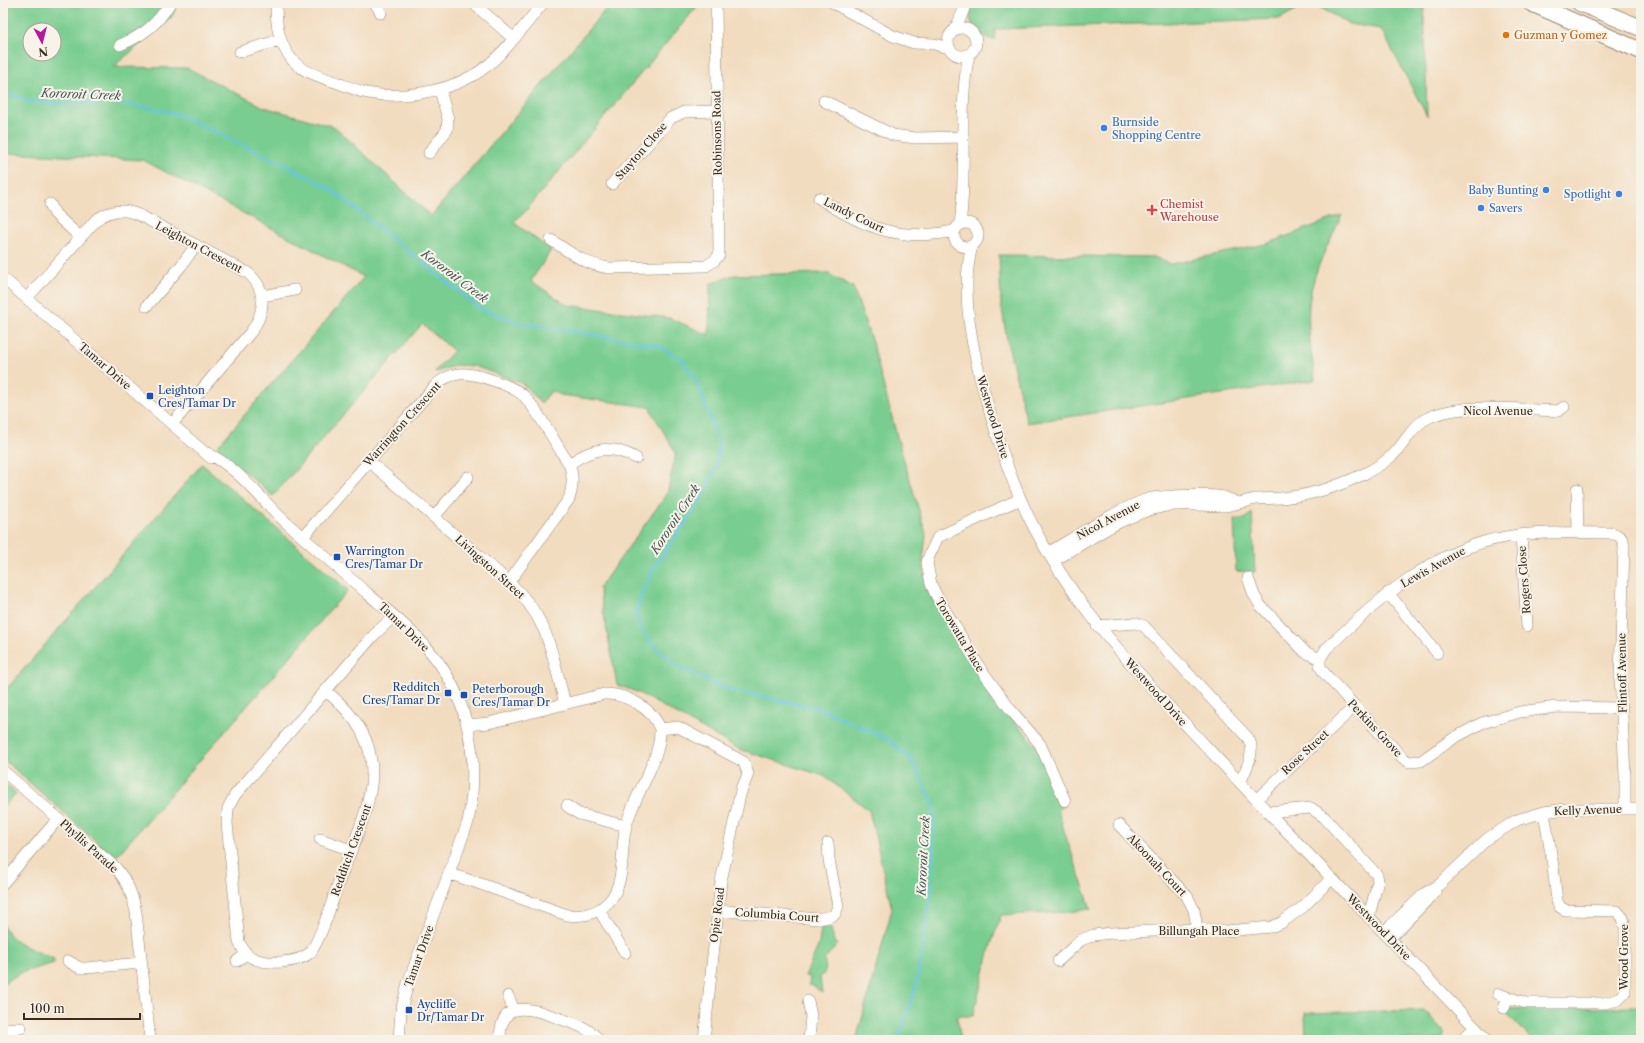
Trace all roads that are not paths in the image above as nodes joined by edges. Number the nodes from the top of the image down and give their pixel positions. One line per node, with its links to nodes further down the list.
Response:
1 (170, 3): 17 (street)
2 (276, 3): 15 (street)
3 (375, 3): 11 (street)
4 (473, 3): 14 (street)
5 (543, 3): 14 (street)
6 (716, 3): 24 (street, Robinsons Road)
7 (833, 3): 16 (street)
8 (1531, 3): 18 (highway)
9 (1580, 3): 12 (highway)
10 (964, 6): 13 (street); 16 (street)
11 (381, 13)
12 (1641, 28)
13 (972, 32): 16 (street); 20 (street, Westwood Drive)
14 (513, 38): 22 (street)
15 (280, 40): 19 (street); 22 (street)
16 (952, 43): 20 (street); 21 (street, Westwood Drive)
17 (120, 44)
18 (1641, 51)
19 (240, 52)
20 (969, 54): 21 (street, Westwood Drive)
21 (964, 77): 25 (street, Westwood Drive)
22 (440, 90): 26 (street)
23 (824, 101): 25 (street)
24 (717, 111): 27 (street, Stayton Close); 32 (street, Robinsons Road)
25 (963, 137): 30 (street, Westwood Drive)
26 (429, 153)
27 (612, 184)
28 (819, 198): 30 (street, Landy Court)
29 (50, 204): 31 (street)
30 (959, 233): 34 (street, Landy Court); 34 (street, Westwood Drive); 35 (street, Westwood Drive)
31 (80, 237): 33 (street, Leighton Crescent); 39 (street, Leighton Crescent)
32 (551, 240)
33 (196, 245): 38 (street, Leighton Crescent); 40 (street)
34 (972, 246): 35 (street, Westwood Drive)
35 (967, 264): 48 (street, Westwood Drive)
36 (3, 278): 39 (street, Tamar Drive)
37 (295, 290): 38 (street)
38 (262, 296): 42 (street)
39 (27, 298): 42 (street, Tamar Drive)
40 (147, 306)
41 (1564, 407): 54 (street, Nicol Avenue)
42 (172, 424): 52 (street, Tamar Drive)
43 (636, 458): 45 (street)
44 (369, 461): 45 (street, Warrington Crescent); 49 (street, Livingston Street); 52 (street, Warrington Crescent)
45 (569, 464): 56 (street, Warrington Crescent)
46 (468, 477): 49 (street)
47 (1577, 489): 50 (street)
48 (1020, 499): 54 (street, Westwood Drive); 72 (street, Torowatta Place)
49 (434, 517): 56 (street, Livingston Street)
50 (1578, 533): 51 (street, Lewis Avenue); 53 (street, Lewis Avenue)
51 (1521, 535): 57 (street, Lewis Avenue); 60 (street, Rogers Close)
52 (303, 537): 58 (street, Tamar Drive)
53 (1621, 537): 66 (street, Flintoff Avenue)
54 (1051, 557): 59 (street, Westwood Drive)
55 (1248, 578): 62 (street)
56 (509, 582): 64 (street, Livingston Street)
57 (1388, 593): 61 (street); 62 (street, Lewis Avenue)
58 (392, 614): 63 (street); 67 (street, Tamar Drive)
59 (1097, 626): 70 (street, Westwood Drive); 70 (street)
60 (1527, 626)
61 (1437, 653)
62 (1320, 659): 65 (street, Perkins Grove)
63 (326, 691): 83 (street, Redditch Crescent); 93 (street)
64 (564, 704): 67 (street); 68 (street)
65 (1355, 706): 66 (street, Perkins Grove); 71 (street, Rose Street)
66 (1622, 708): 74 (street, Flintoff Avenue)
67 (468, 728): 84 (street, Tamar Drive)
68 (660, 729): 80 (street); 88 (street, Opie Road)
69 (3, 771): 78 (street, Phyllis Parade)
70 (1240, 783): 71 (street, Westwood Drive)
71 (1256, 800): 76 (street, Westwood Drive)
72 (1065, 801)
73 (567, 806): 80 (street)
74 (1625, 809): 75 (street, Kelly Avenue); 77 (street, Kelly Avenue)
75 (1641, 809)
76 (1268, 812): 85 (street, Westwood Drive); 89 (street)
77 (1544, 812): 91 (street, Kelly Avenue); 99 (street, Wood Grove)
78 (58, 819): 86 (street); 97 (street, Phyllis Parade)
79 (1120, 825): 90 (street, Akoonah Court)
80 (626, 826): 87 (street)
81 (320, 839): 83 (street)
82 (828, 843): 88 (street, Columbia Court)
83 (351, 850): 93 (street, Redditch Crescent)
84 (450, 872): 87 (street); 106 (street, Tamar Drive)
85 (1331, 879): 89 (street, Westwood Drive); 90 (street, Billungah Place)
86 (3, 883)
87 (599, 910): 92 (street)
88 (717, 910): 109 (street, Opie Road)
89 (1369, 916): 91 (street, Westwood Drive)
90 (1197, 929): 95 (street, Billungah Place)
91 (1387, 935): 104 (street, Westwood Drive)
92 (625, 953)
93 (246, 954): 96 (street)
94 (68, 961): 97 (street)
95 (1058, 961)
96 (237, 962)
97 (141, 963): 105 (street, Phyllis Parade)
98 (508, 996): 101 (street)
99 (1503, 1000)
100 (808, 1001): 110 (street)
101 (514, 1010): 107 (street); 108 (street)
102 (21, 1028): 103 (street)
103 (3, 1029)
104 (1479, 1035): 111 (street)
105 (149, 1039)
106 (399, 1040)
107 (500, 1040)
108 (599, 1040)
109 (704, 1040)
110 (809, 1040)
111 (1461, 1040)

